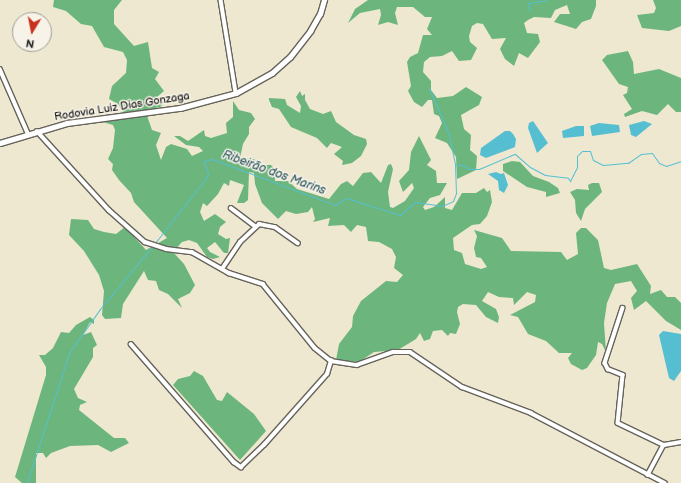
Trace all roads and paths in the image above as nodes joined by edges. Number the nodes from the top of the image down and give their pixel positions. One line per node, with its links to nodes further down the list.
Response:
1 (222, 0): 4 (street)
2 (324, 0): 4 (main road, Rodovia Luiz Dias Gonzaga)
3 (0, 69): 6 (street)
4 (236, 92): 5 (main road, Rodovia Luiz Dias Gonzaga)
5 (37, 131): 6 (main road, Rodovia Luiz Dias Gonzaga); 11 (street)
6 (28, 133): 7 (main road, Rodovia Luiz Dias Gonzaga)
7 (0, 143)
8 (231, 208): 9 (street)
9 (256, 227): 10 (street); 11 (street)
10 (298, 243)
11 (222, 269): 14 (street)
12 (623, 308): 16 (street)
13 (131, 344): 14 (street)
14 (331, 362): 17 (street)
15 (681, 442): 16 (street)
16 (664, 445): 17 (street)
17 (648, 474): 18 (street)
18 (665, 483)

